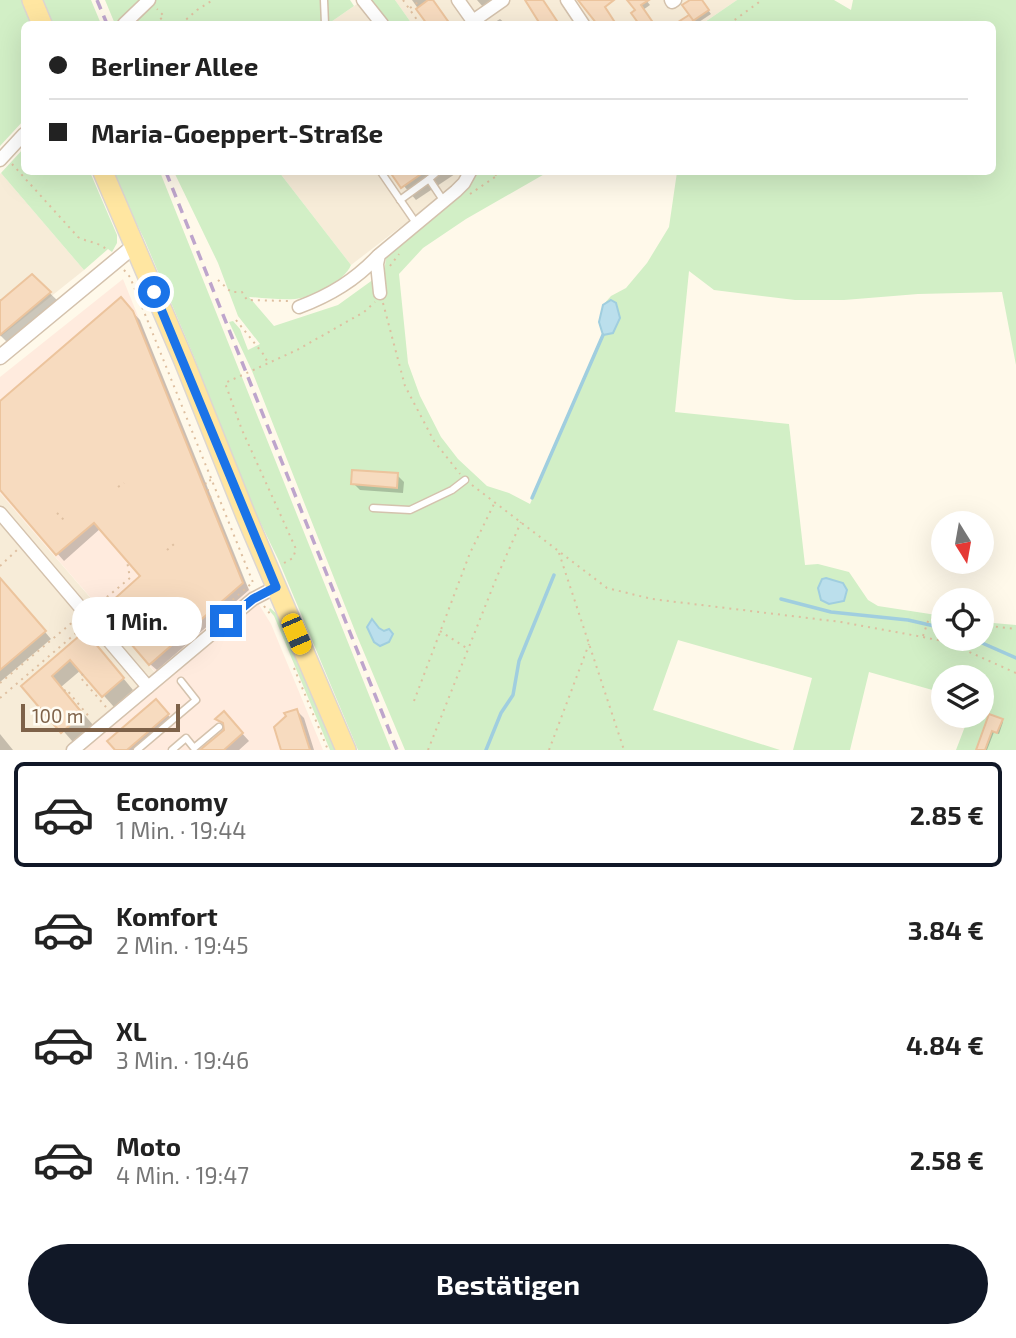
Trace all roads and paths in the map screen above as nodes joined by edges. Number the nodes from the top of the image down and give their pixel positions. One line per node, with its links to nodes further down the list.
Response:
1 (32, 0): 13 (main road)
2 (213, 0): 16 (path)
3 (324, 0): 17 (lane)
4 (363, 0): 18 (street)
5 (403, 0): 12 (path)
6 (421, 0): 12 (path)
7 (458, 0): 20 (street)
8 (503, 0): 21 (street)
9 (567, 0): 22 (street)
10 (762, 0): 23 (path)
11 (151, 3): 14 (street); 15 (path)
12 (409, 8): 19 (path)
13 (41, 21)
14 (127, 21)
15 (158, 21)
16 (184, 21)
17 (325, 21)
18 (380, 21)
19 (418, 21)
20 (473, 21)
21 (477, 21)
22 (581, 21)
23 (733, 21)
24 (21, 137): 25 (street)
25 (2, 158): 39 (path)
26 (104, 175): 36 (main road)
27 (383, 175): 33 (lane)
28 (434, 175): 31 (lane)
29 (468, 175): 34 (street)
30 (497, 175): 32 (path)
31 (429, 179): 33 (lane); 34 (lane)
32 (466, 198)
33 (400, 200): 35 (lane)
34 (443, 200): 35 (street)
35 (416, 223): 38 (street)
36 (134, 246): 39 (street); 63 (main road)
37 (404, 250): 41 (path)
38 (379, 255): 41 (street); 42 (street)
39 (115, 260): 44 (street); 46 (path)
40 (218, 279): 42 (path)
41 (380, 290): 45 (path); 47 (path)
42 (299, 307)
43 (236, 320): 45 (path)
44 (0, 357)
45 (268, 364): 63 (path)
46 (212, 480): 52 (path); 63 (path)
47 (465, 481): 50 (path); 51 (lane)
48 (124, 483): 49 (path)
49 (118, 487)
50 (495, 503): 56 (path); 69 (path)
51 (373, 508)
52 (215, 510)
53 (0, 513): 57 (street)
54 (57, 513): 55 (path)
55 (65, 522)
56 (521, 522): 60 (path); 72 (path)
57 (26, 542): 62 (path); 64 (street)
58 (174, 544): 59 (path)
59 (167, 550)
60 (559, 552): 70 (path); 71 (path)
61 (127, 561): 64 (path)
62 (0, 566)
63 (268, 584): 65 (path); 79 (street); 92 (main road)
64 (88, 617): 78 (path); 79 (street); 81 (path)
65 (272, 617)
66 (931, 618): 70 (path)
67 (994, 626): 68 (path)
68 (1016, 629)
69 (440, 631): 72 (path); 82 (path)
70 (923, 637): 75 (path)
71 (589, 643): 94 (path); 95 (path)
72 (469, 649): 93 (path)
73 (292, 665): 91 (path)
74 (1016, 666): 75 (path)
75 (1015, 673)
76 (83, 674): 83 (path)
77 (181, 681): 89 (lane)
78 (0, 683)
79 (148, 687): 86 (street)
80 (64, 691): 84 (path)
81 (0, 698)
82 (414, 701)
83 (107, 708)
84 (92, 720)
85 (219, 727): 90 (lane)
86 (85, 739): 87 (street); 88 (street)
87 (73, 750)
88 (95, 750)
89 (137, 750)
90 (172, 750)
91 (328, 750)
92 (346, 750)
93 (428, 750)
94 (549, 750)
95 (624, 750)

